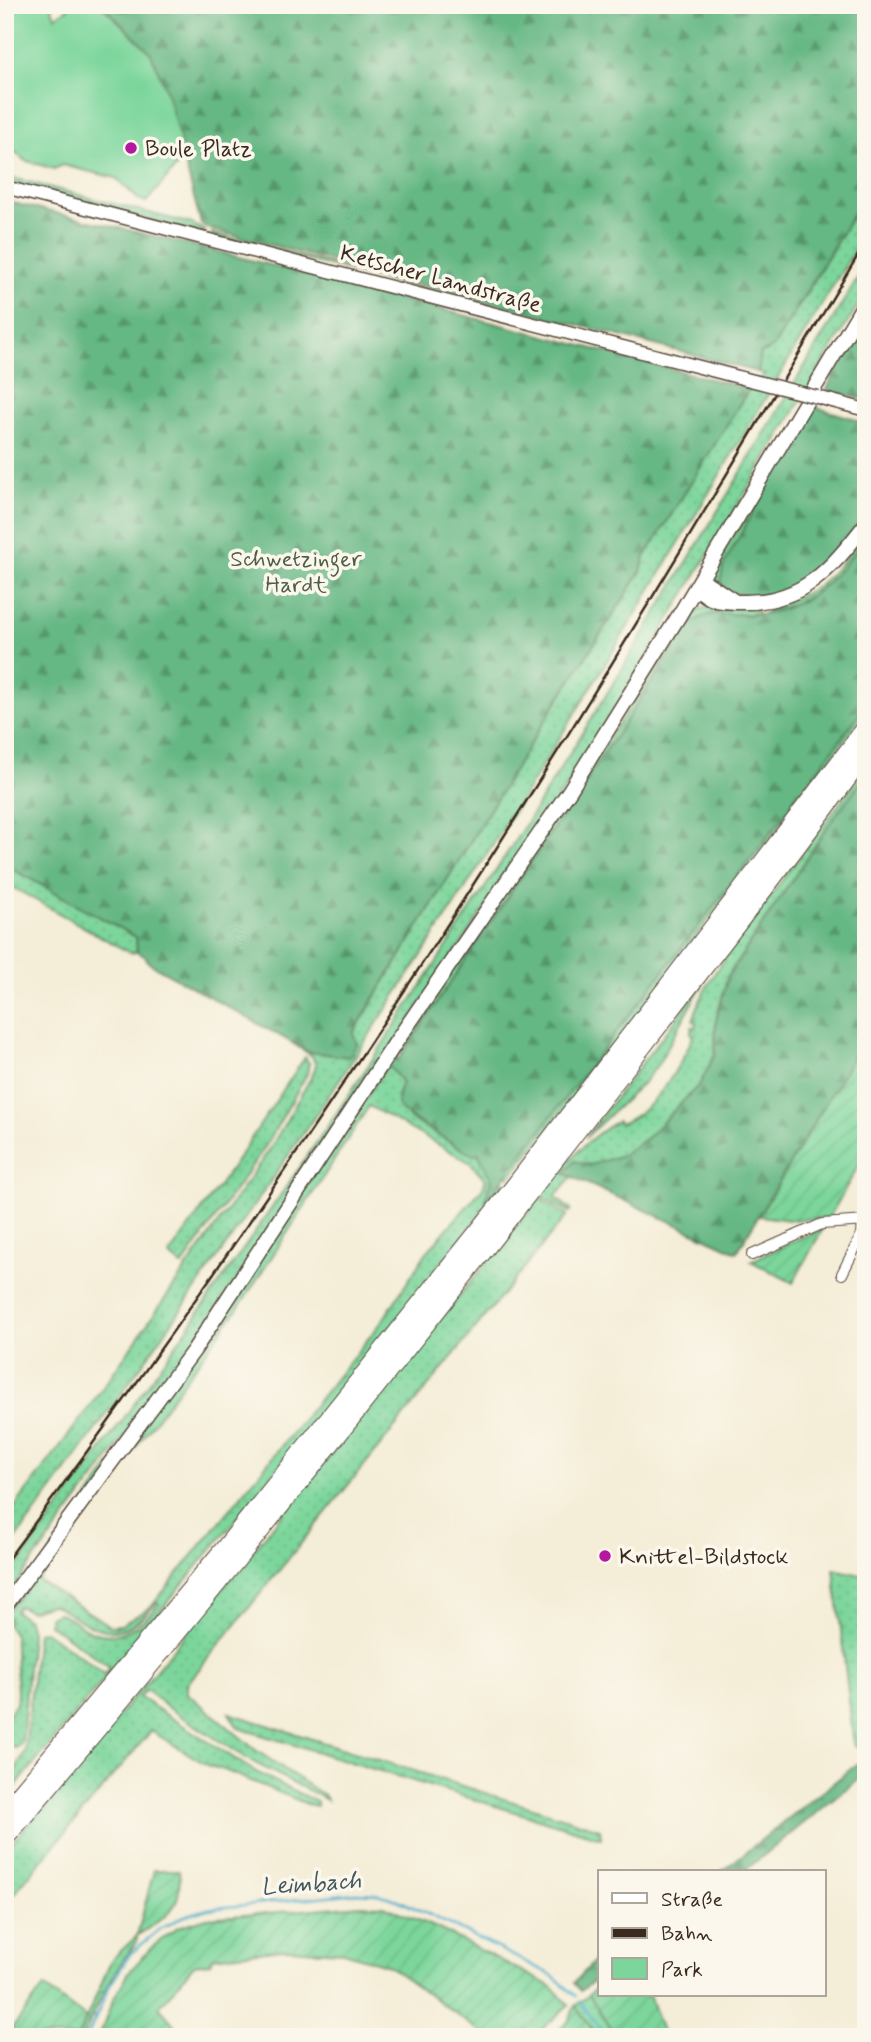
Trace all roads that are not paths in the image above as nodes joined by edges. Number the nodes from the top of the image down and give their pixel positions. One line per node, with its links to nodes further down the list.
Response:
1 (5, 187): 3 (street, Ketscher Landstraße, bridge)
2 (866, 301): 5 (main road)
3 (865, 410)
4 (866, 524): 7 (main road)
5 (699, 583): 6 (main road); 7 (main road); 8 (main road)
6 (712, 601): 7 (main road); 8 (main road)
7 (736, 601)
8 (680, 614): 15 (main road)
9 (866, 727): 11 (highway)
10 (866, 753): 11 (highway)
11 (523, 1188): 16 (highway); 17 (highway)
12 (864, 1222): 13 (street); 14 (street)
13 (752, 1255)
14 (842, 1274)
15 (5, 1606)
16 (5, 1812)
17 (5, 1838)

